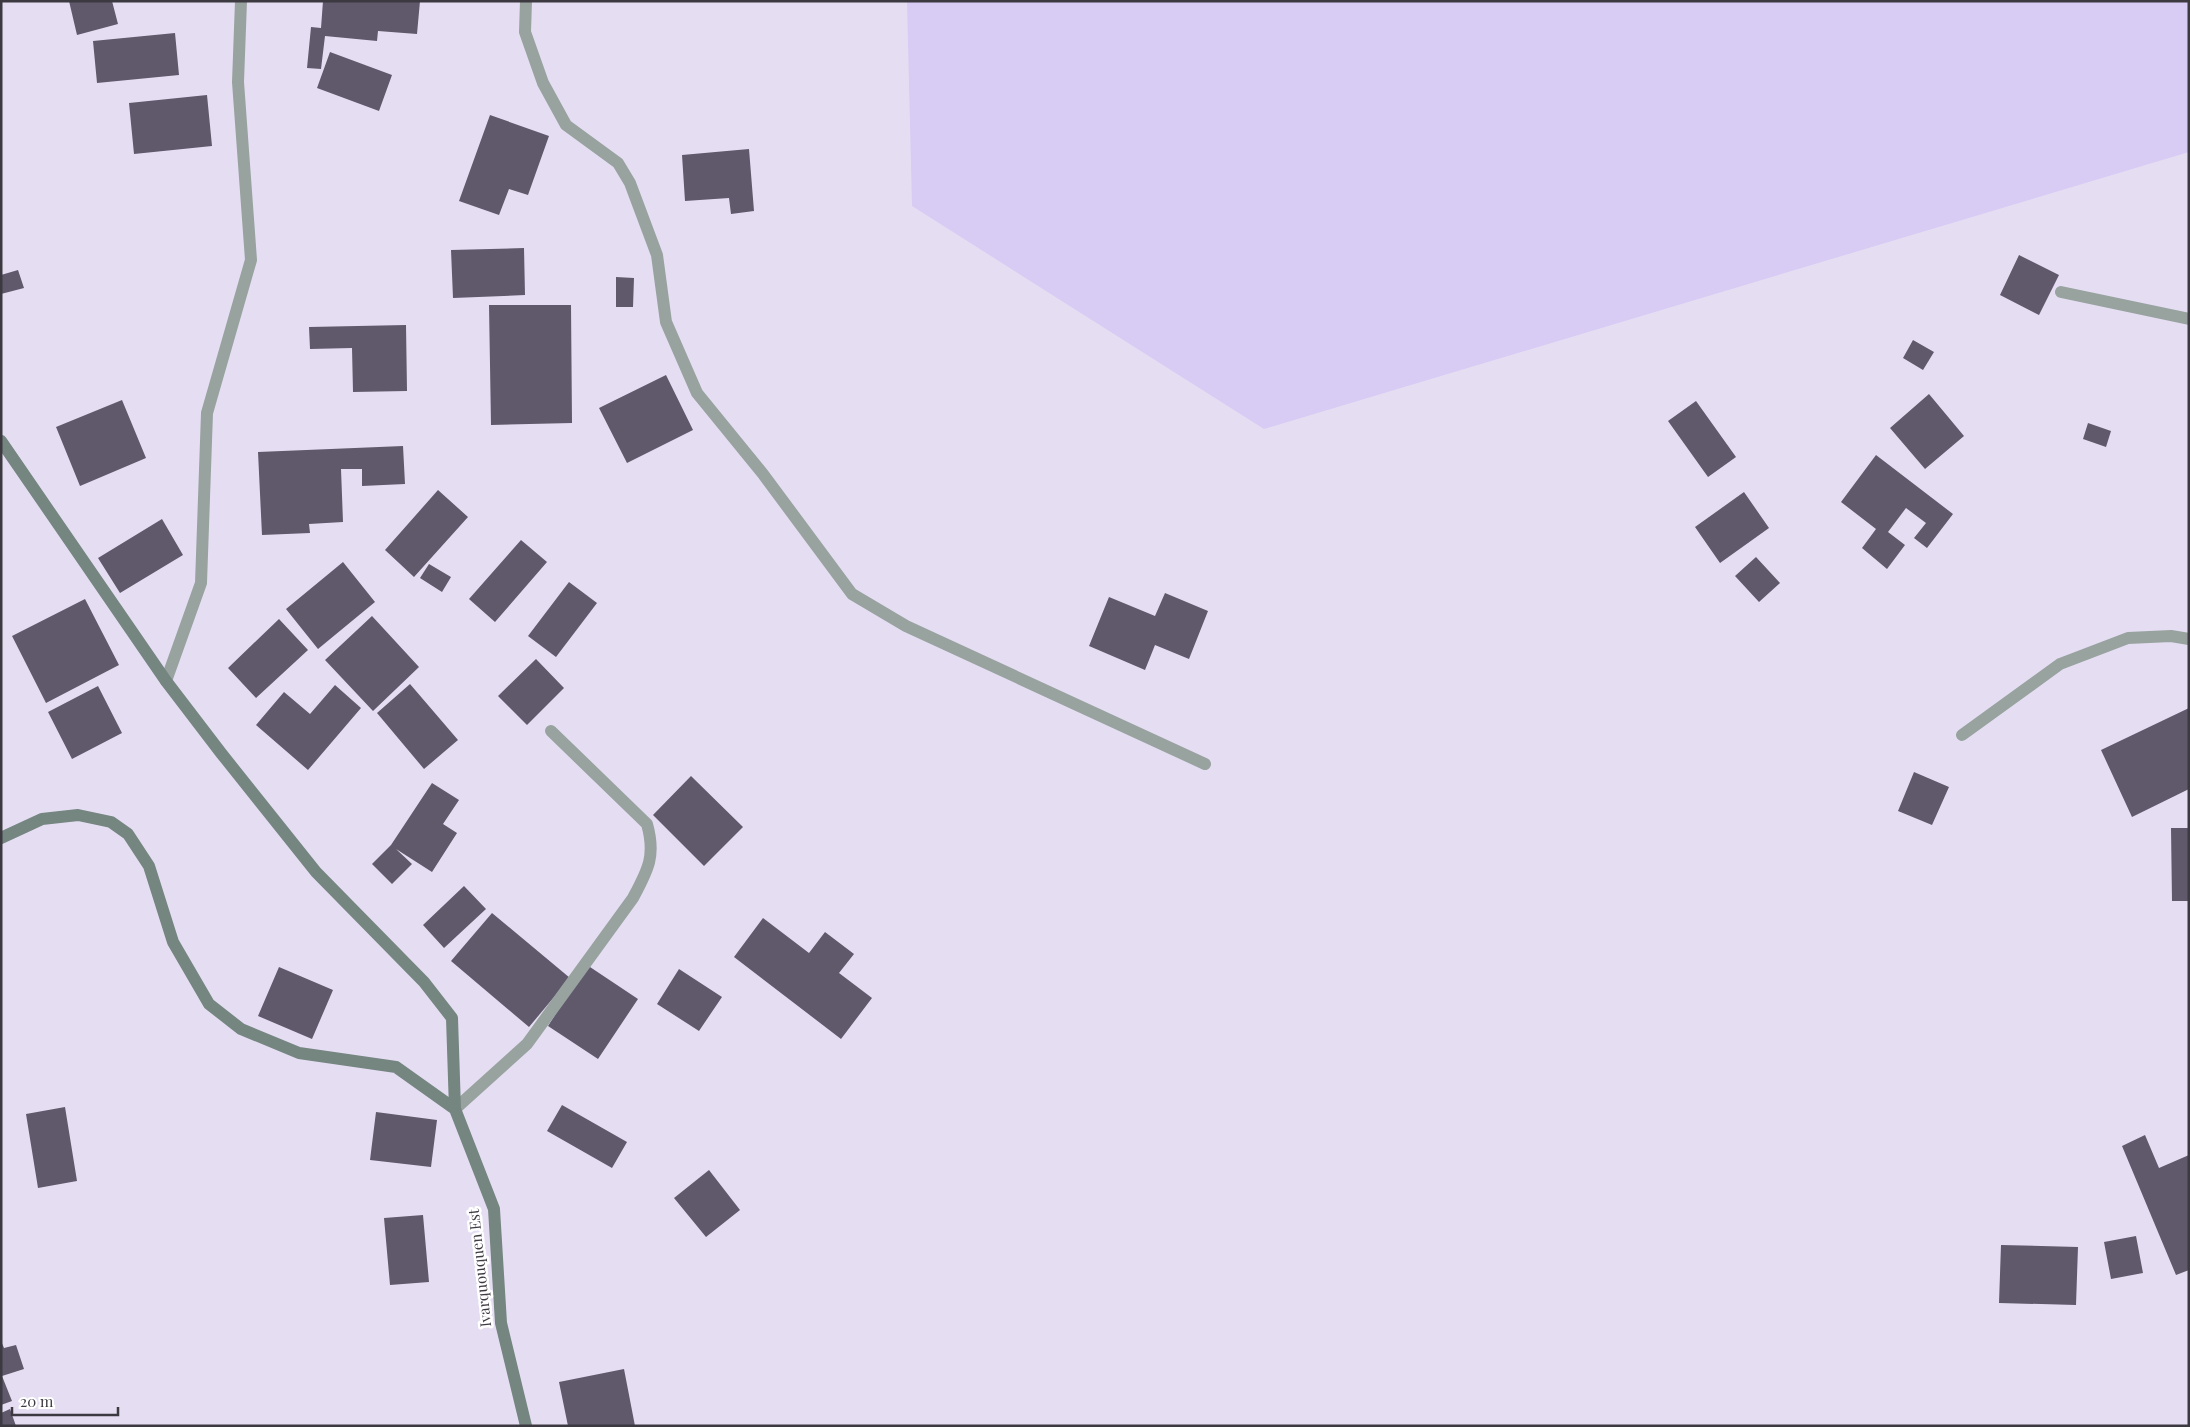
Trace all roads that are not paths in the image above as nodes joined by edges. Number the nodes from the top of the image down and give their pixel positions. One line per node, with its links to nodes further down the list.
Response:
1 (241, 1): 7 (street)
2 (526, 1): 10 (street)
3 (2061, 292): 4 (street)
4 (2189, 319)
5 (1, 441): 7 (street)
6 (2189, 639): 9 (street)
7 (166, 681): 12 (street)
8 (551, 731): 12 (street)
9 (1962, 735)
10 (1205, 764)
11 (1, 838): 12 (street)
12 (455, 1110): 13 (street, Ivarquouquen Est)
13 (526, 1426)

